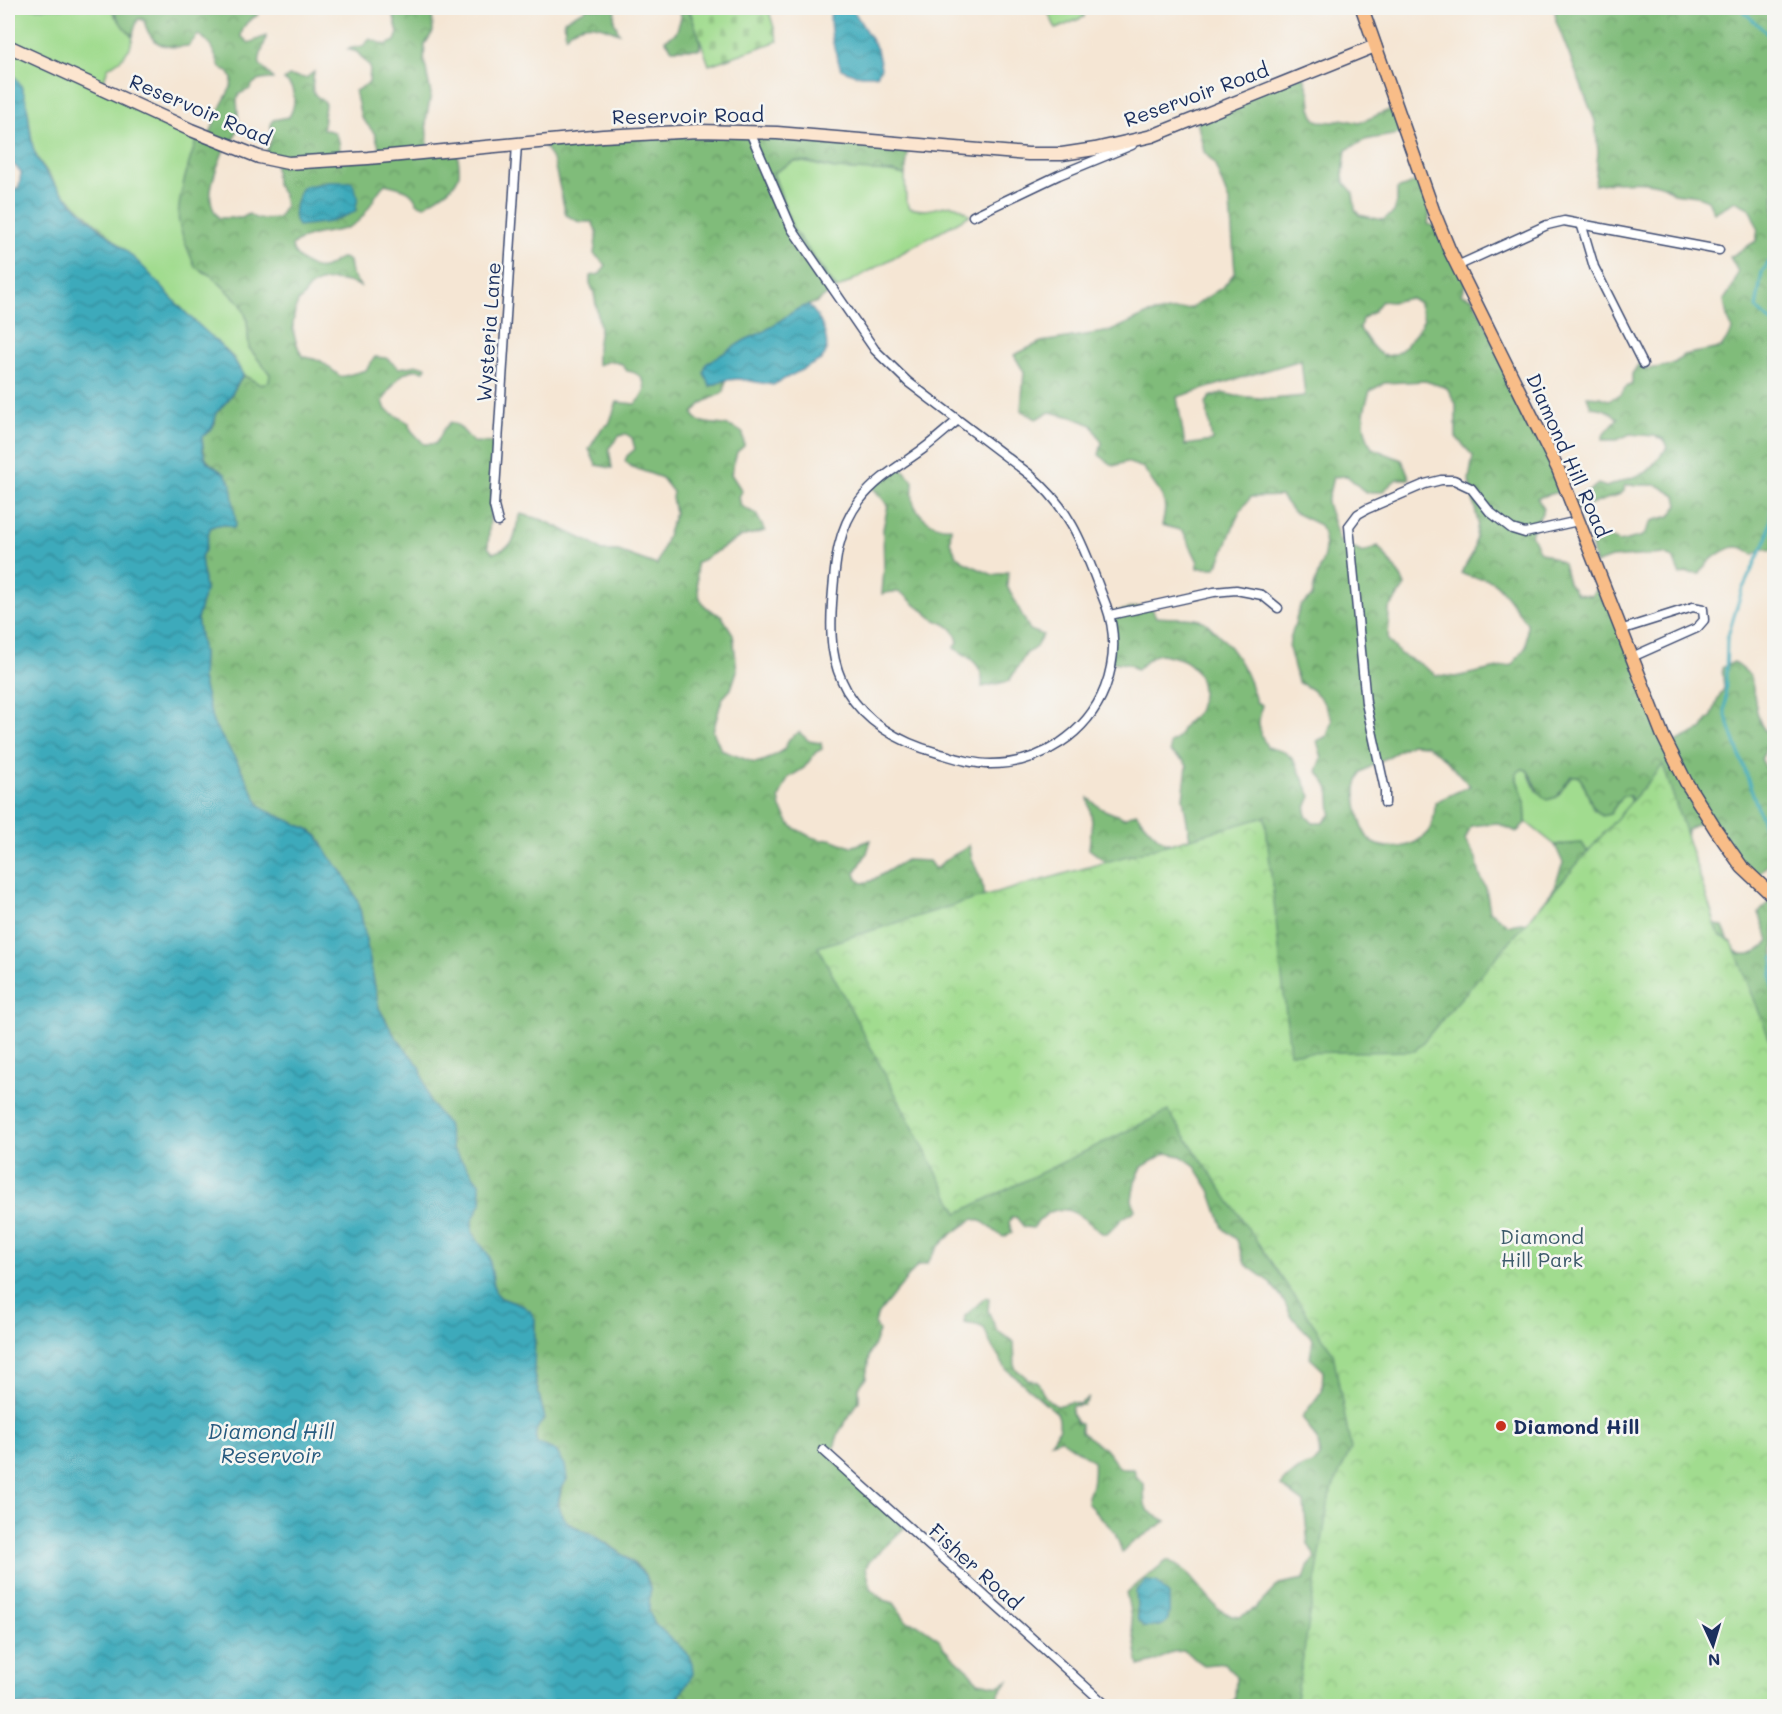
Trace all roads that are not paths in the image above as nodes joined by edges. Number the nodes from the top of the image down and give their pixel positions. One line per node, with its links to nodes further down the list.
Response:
1 (1362, 8): 3 (main road, Diamond Hill Road)
2 (8, 46): 6 (street, Reservoir Road)
3 (1375, 46): 5 (street, Reservoir Road); 10 (main road, Diamond Hill Road)
4 (750, 132): 5 (street, Reservoir Road); 6 (street, Reservoir Road); 12 (street)
5 (1152, 136): 7 (street)
6 (517, 144): 14 (street, Wysteria Lane)
7 (973, 216)
8 (1581, 223): 9 (street); 10 (street); 11 (street)
9 (1719, 250)
10 (1457, 266): 13 (main road, Diamond Hill Road)
11 (1642, 364)
12 (958, 420): 16 (street); 16 (street)
13 (1578, 521): 17 (main road, Diamond Hill Road); 19 (street)
14 (498, 522)
15 (1278, 608): 16 (street)
16 (1110, 615)
17 (1620, 630): 18 (main road, Diamond Hill Road); 18 (street)
18 (1632, 657): 20 (main road, Diamond Hill Road)
19 (1385, 803)
20 (1774, 897)
21 (823, 1450): 22 (street, Fisher Road)
22 (1107, 1707)

